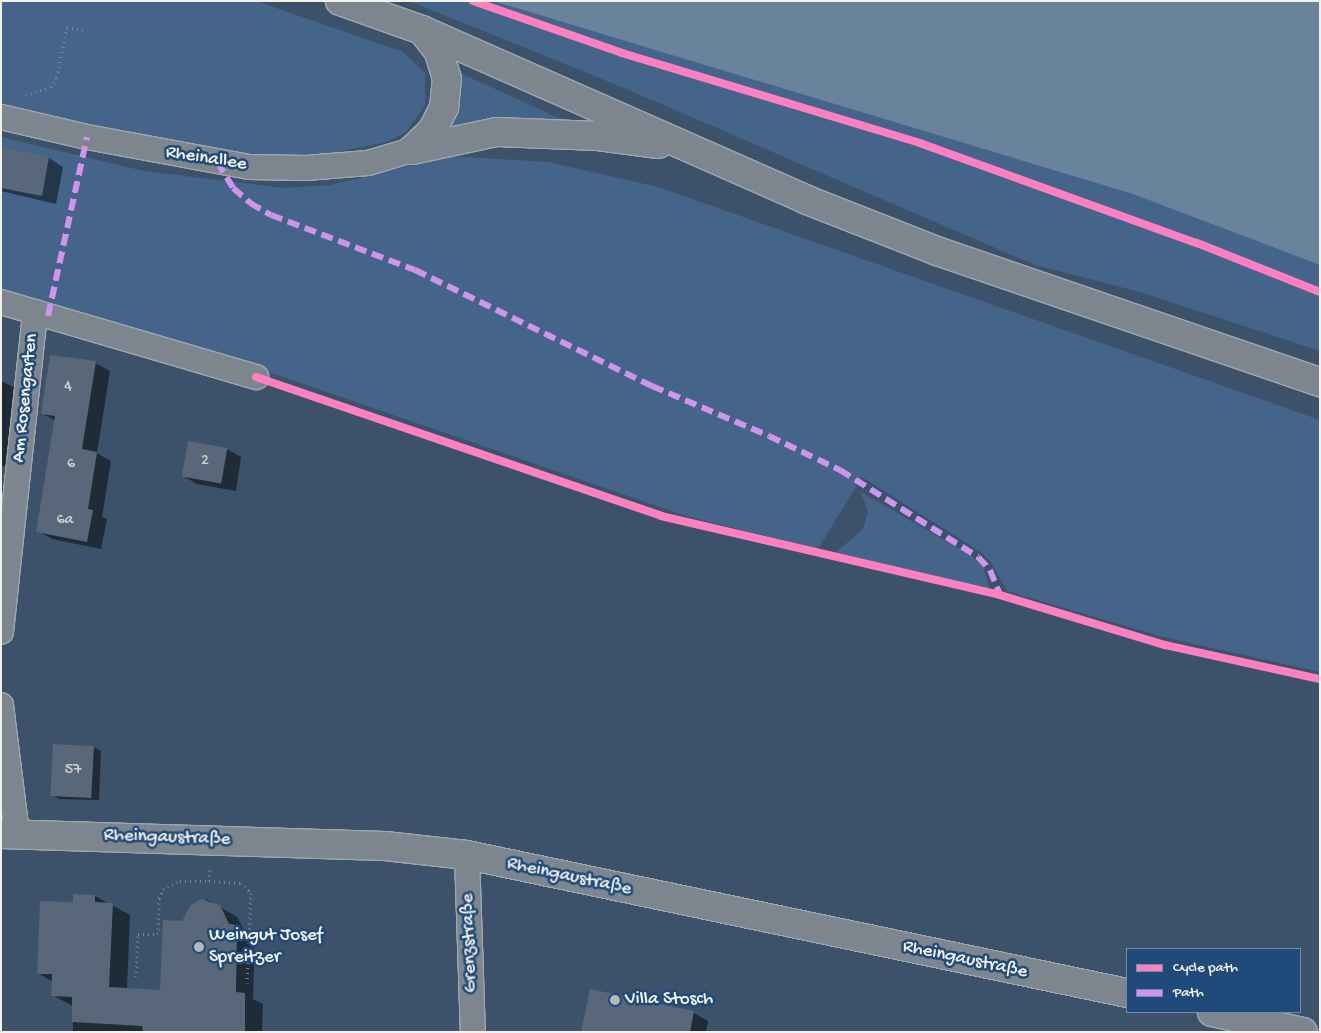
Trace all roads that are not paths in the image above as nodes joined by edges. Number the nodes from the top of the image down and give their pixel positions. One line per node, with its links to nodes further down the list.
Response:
1 (340, 1): 2 (main road)
2 (422, 30): 4 (main road); 5 (main road)
3 (1, 117): 5 (street, Rheinallee)
4 (688, 148): 5 (main road); 9 (main road)
5 (412, 150)
6 (1, 302): 7 (street, Am Rosengarten)
7 (35, 312): 8 (street, Am Rosengarten); 10 (street, Am Rosengarten)
8 (256, 377)
9 (1320, 382)
10 (1, 632)
11 (1, 705): 12 (street)
12 (9, 834): 13 (main road, Rheingaustraße)
13 (467, 855): 14 (main road, Rheingaustraße); 16 (street, Grenzstraße)
14 (1126, 993)
15 (1217, 1013): 17 (main road)
16 (473, 1032)
17 (1303, 1032)

